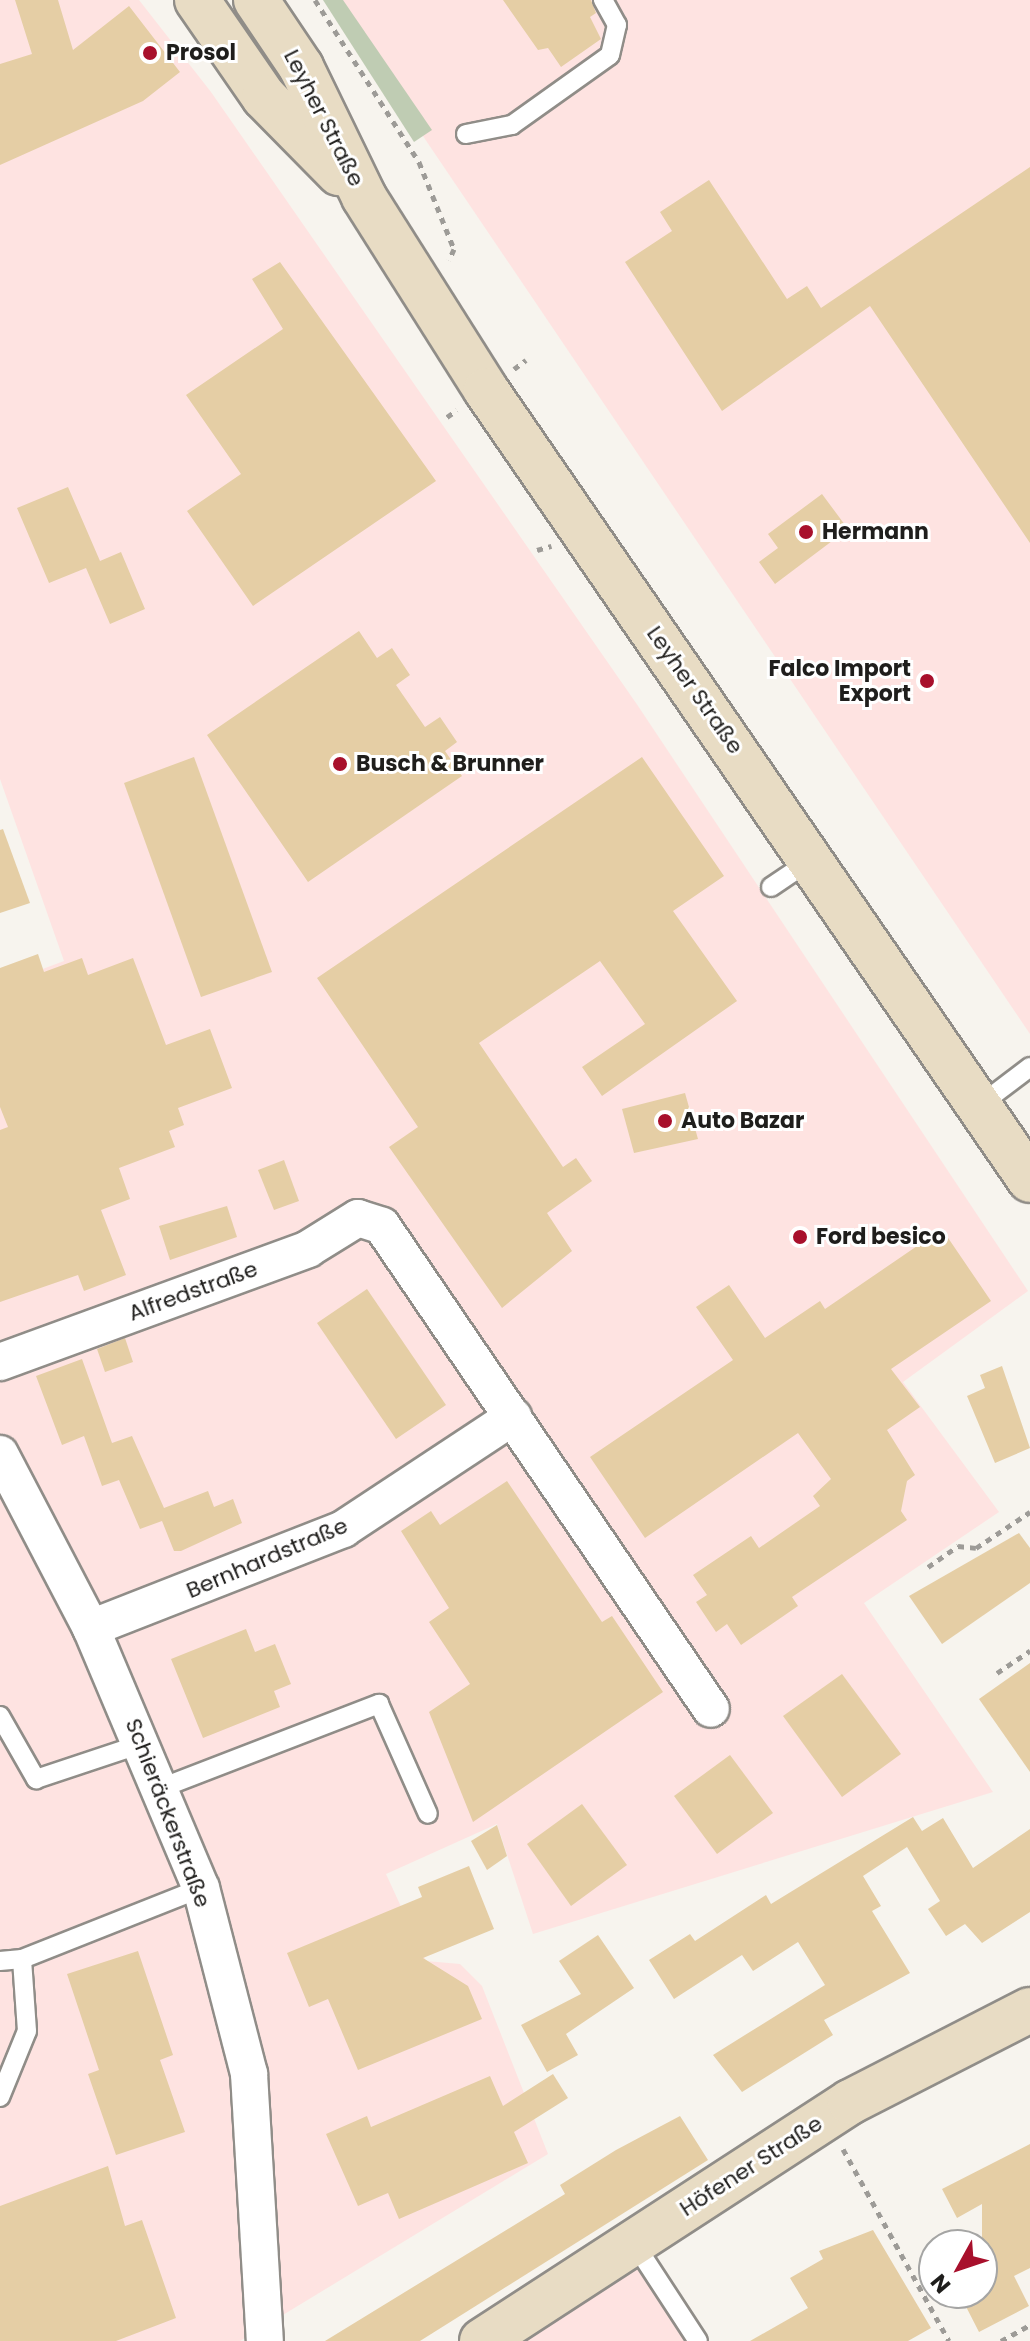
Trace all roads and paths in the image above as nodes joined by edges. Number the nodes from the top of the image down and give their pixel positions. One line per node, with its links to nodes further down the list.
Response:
1 (197, 0): 6 (main road, Leyher Straße)
2 (256, 0): 6 (main road, Leyher Straße)
3 (315, 0): 7 (path)
4 (603, 0): 5 (lane)
5 (466, 134)
6 (364, 197): 8 (main road, Leyher Straße)
7 (454, 249)
8 (811, 860): 9 (lane); 11 (main road, Leyher Straße)
9 (771, 887)
10 (1030, 1067): 11 (lane)
11 (980, 1105): 12 (main road, Leyher Straße)
12 (1030, 1180)
13 (0, 1362): 14 (street, Alfredstraße)
14 (513, 1417): 18 (street, Bernhardstraße); 21 (street)
15 (0, 1454): 18 (street, Schieräckerstraße)
16 (1030, 1512): 17 (path)
17 (928, 1567)
18 (91, 1628): 23 (street, Schieräckerstraße)
19 (1030, 1651): 20 (path)
20 (997, 1673)
21 (711, 1709)
22 (0, 1716): 23 (lane)
23 (144, 1743): 24 (street, Schieräckerstraße)
24 (161, 1788): 25 (lane); 26 (street, Schieräckerstraße)
25 (428, 1814)
26 (201, 1888): 27 (lane); 34 (street, Schieräckerstraße)
27 (22, 1959): 28 (lane); 30 (lane)
28 (0, 1961)
29 (1030, 2010): 31 (main road, Höfener Straße)
30 (0, 2097)
31 (824, 2119): 32 (main road, Höfener Straße); 37 (path)
32 (634, 2243): 35 (main road, Höfener Straße); 36 (lane)
33 (1030, 2325): 38 (path)
34 (265, 2341)
35 (482, 2341)
36 (698, 2341)
37 (949, 2341)
38 (1001, 2341)

